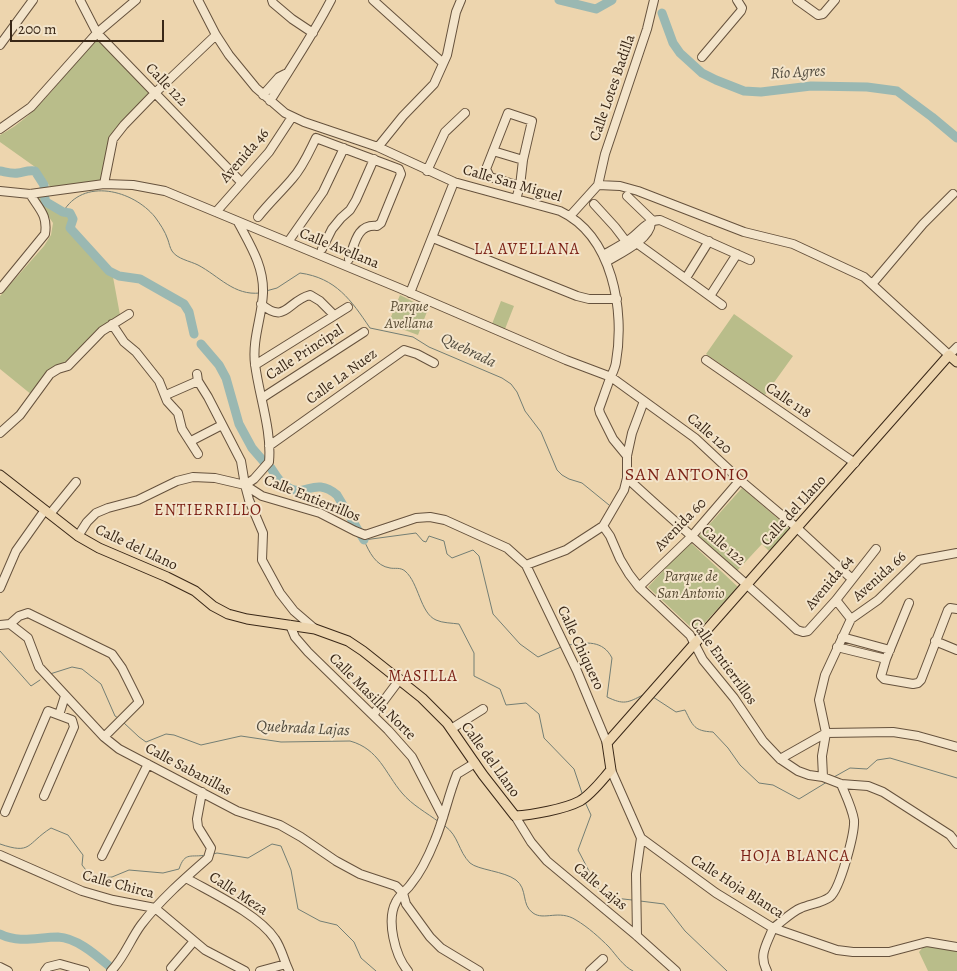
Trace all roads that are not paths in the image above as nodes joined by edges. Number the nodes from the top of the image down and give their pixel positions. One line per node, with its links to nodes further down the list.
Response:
1 (33, 0): 16 (street)
2 (80, 0): 13 (street, Calle 122)
3 (136, 0): 13 (street)
4 (198, 0): 15 (street, Calle San Miguel)
5 (272, 0): 14 (street)
6 (331, 0): 14 (street)
7 (373, 0): 18 (street)
8 (461, 0): 18 (street)
9 (654, 0): 34 (street, Calle Lotes Badilla)
10 (737, 0): 17 (street)
11 (797, 0): 12 (street)
12 (835, 0)
13 (97, 33): 19 (street, Calle 122); 23 (street)
14 (313, 33): 20 (street)
15 (216, 35): 19 (street); 20 (street, Calle San Miguel)
16 (0, 45)
17 (702, 57)
18 (444, 63): 25 (street)
19 (155, 92): 30 (street, Calle 122); 32 (street)
20 (267, 98): 22 (street, Calle San Miguel)
21 (464, 113): 29 (street)
22 (292, 117): 25 (street, Calle San Miguel); 30 (street, Avenida 46)
23 (0, 129)
24 (344, 148): 27 (street); 42 (street); 44 (street)
25 (378, 148): 29 (street, Calle San Miguel)
26 (493, 151): 28 (street); 28 (street); 33 (street)
27 (374, 159): 52 (street); 54 (street)
28 (523, 160): 33 (street)
29 (427, 171): 31 (street, Calle San Miguel)
30 (242, 182): 41 (street, Avenida 46)
31 (454, 182): 39 (street, Calle San Miguel); 47 (street)
32 (104, 184): 36 (street, Calle Avellana); 41 (street, Calle Avellana)
33 (517, 185): 39 (street)
34 (598, 186): 43 (street, Calle San Miguel); 58 (street)
35 (0, 191): 36 (street, Calle Avellana)
36 (33, 194): 59 (street)
37 (953, 194): 58 (street)
38 (627, 196): 46 (street)
39 (513, 198): 43 (street, Calle San Miguel)
40 (594, 204): 51 (street)
41 (216, 212): 45 (street, Calle Avellana)
42 (305, 216): 48 (street); 50 (street)
43 (570, 216): 55 (street)
44 (258, 218)
45 (238, 222): 48 (street, Calle Avellana); 63 (street)
46 (652, 222): 49 (street); 51 (street)
47 (433, 238): 60 (street); 62 (street)
48 (280, 239): 50 (street, Calle Avellana)
49 (708, 241): 53 (street); 57 (street)
50 (288, 242): 60 (street, Calle Avellana)
51 (631, 243): 55 (street); 57 (street)
52 (322, 249)
53 (737, 254): 56 (street); 61 (street)
54 (349, 259)
55 (604, 259): 62 (street)
56 (750, 260)
57 (686, 278): 61 (street)
58 (873, 283): 71 (street)
59 (0, 289)
60 (410, 293): 76 (street, Calle Avellana)
61 (710, 296): 64 (street)
62 (617, 299): 76 (street)
63 (261, 304): 67 (street); 75 (street)
64 (722, 305)
65 (348, 307): 67 (street)
66 (130, 314): 68 (street)
67 (334, 315): 75 (street)
68 (112, 324): 77 (street); 81 (street)
69 (364, 332): 78 (street, Calle Principal)
70 (957, 347): 71 (street)
71 (949, 355): 73 (main road); 86 (main road, Calle del Llano)
72 (706, 360): 86 (street, Calle 118)
73 (957, 362)
74 (434, 363): 83 (street, Calle La Nuez)
75 (255, 365): 78 (street)
76 (611, 377): 79 (street, Calle 120); 85 (street)
77 (166, 395): 80 (street); 82 (street)
78 (262, 398): 83 (street)
79 (644, 401): 85 (street); 89 (street, Calle 120)
80 (222, 425): 82 (street); 91 (street)
81 (0, 433)
82 (191, 441): 84 (street)
83 (270, 446): 91 (street)
84 (198, 454)
85 (627, 456): 88 (street)
86 (855, 463): 94 (main road, Calle del Llano)
87 (0, 475): 92 (main road, Calle del Llano)
88 (627, 478): 93 (street); 96 (street, Calle 122)
89 (740, 480): 94 (street, Calle 120); 96 (street, Avenida 60)
90 (76, 482): 92 (street)
91 (245, 485): 95 (street, Calle Entierrillos); 99 (street, Calle Entierrillos); 111 (street)
92 (48, 512): 95 (main road, Calle del Llano); 103 (street)
93 (603, 526): 99 (street); 102 (street, Calle Entierrillos)
94 (797, 528): 100 (street, Calle 120); 101 (main road, Calle del Llano)
95 (78, 536): 110 (main road, Calle del Llano)
96 (691, 537): 101 (street, Calle 122); 102 (street, Avenida 60)
97 (876, 549): 100 (street, Avenida 64)
98 (957, 553): 107 (street, Avenida 66)
99 (526, 566): 128 (street, Calle Chiquero)
100 (852, 579): 104 (street, Avenida 64)
101 (747, 584): 112 (street, Calle 122); 115 (main road, Calle del Llano)
102 (639, 587): 115 (street, Calle Entierrillos)
103 (0, 588)
104 (836, 600): 107 (street); 112 (street, Avenida 64)
105 (909, 603): 117 (street)
106 (957, 609): 114 (street)
107 (851, 619): 113 (street)
108 (10, 624): 109 (street); 121 (street, Calle Sabanillas); 127 (street)
109 (0, 625)
110 (290, 625): 111 (main road, Calle del Llano); 124 (street, Calle Masilla Norte)
111 (315, 629): 120 (main road, Calle del Llano)
112 (803, 632)
113 (842, 637): 116 (street); 117 (street)
114 (935, 641): 118 (street); 119 (street)
115 (695, 643): 128 (main road, Calle del Llano); 130 (street, Calle Entierrillos)
116 (837, 647): 119 (street); 126 (street)
117 (890, 650): 119 (street)
118 (957, 650)
119 (886, 659)
120 (400, 679): 124 (street); 125 (main road, Calle del Llano)
121 (65, 696): 123 (street); 127 (street, Calle Sabanillas)
122 (482, 709): 125 (street)
123 (58, 715): 137 (street); 138 (street)
124 (373, 715): 140 (street, Calle Masilla Norte)
125 (451, 729): 131 (main road, Calle del Llano)
126 (826, 733): 129 (street); 130 (street); 134 (street)
127 (104, 738): 132 (street, Calle Sabanillas)
128 (607, 743): 133 (main road)
129 (957, 748)
130 (780, 758): 134 (street, Calle Entierrillos)
131 (475, 763): 139 (main road, Calle del Llano); 140 (street)
132 (148, 764): 136 (street, Calle Sabanillas); 143 (street)
133 (611, 770): 139 (main road, Calle del Llano); 141 (street, Calle Hoja Blanca)
134 (826, 777): 135 (street, Calle Entierrillos)
135 (840, 783): 142 (street, Calle Entierrillos); 148 (street)
136 (202, 792): 145 (street); 146 (street, Calle Sabanillas)
137 (44, 796)
138 (5, 812)
139 (515, 816): 149 (street, Calle Lajas)
140 (443, 817): 146 (street)
141 (641, 838): 148 (street, Calle Hoja Blanca); 149 (street)
142 (957, 844)
143 (102, 856)
144 (2, 859): 147 (street, Calle Chirca)
145 (186, 878): 147 (street); 153 (street, Calle Meza)
146 (403, 893): 160 (street); 161 (street)
147 (155, 908): 150 (street, Calle Chirca); 157 (street)
148 (773, 928): 151 (street, Calle Hoja Blanca); 164 (street)
149 (637, 936): 163 (street, Calle Lajas)
150 (194, 941): 154 (street); 158 (street, Calle Chirca)
151 (957, 947)
152 (603, 959): 162 (street)
153 (287, 967): 159 (street)
154 (170, 968)
155 (45, 971): 156 (street)
156 (85, 971)
157 (111, 971)
158 (245, 971)
159 (260, 971)
160 (408, 971)
161 (479, 971)
162 (590, 971)
163 (676, 971)
164 (767, 971)

